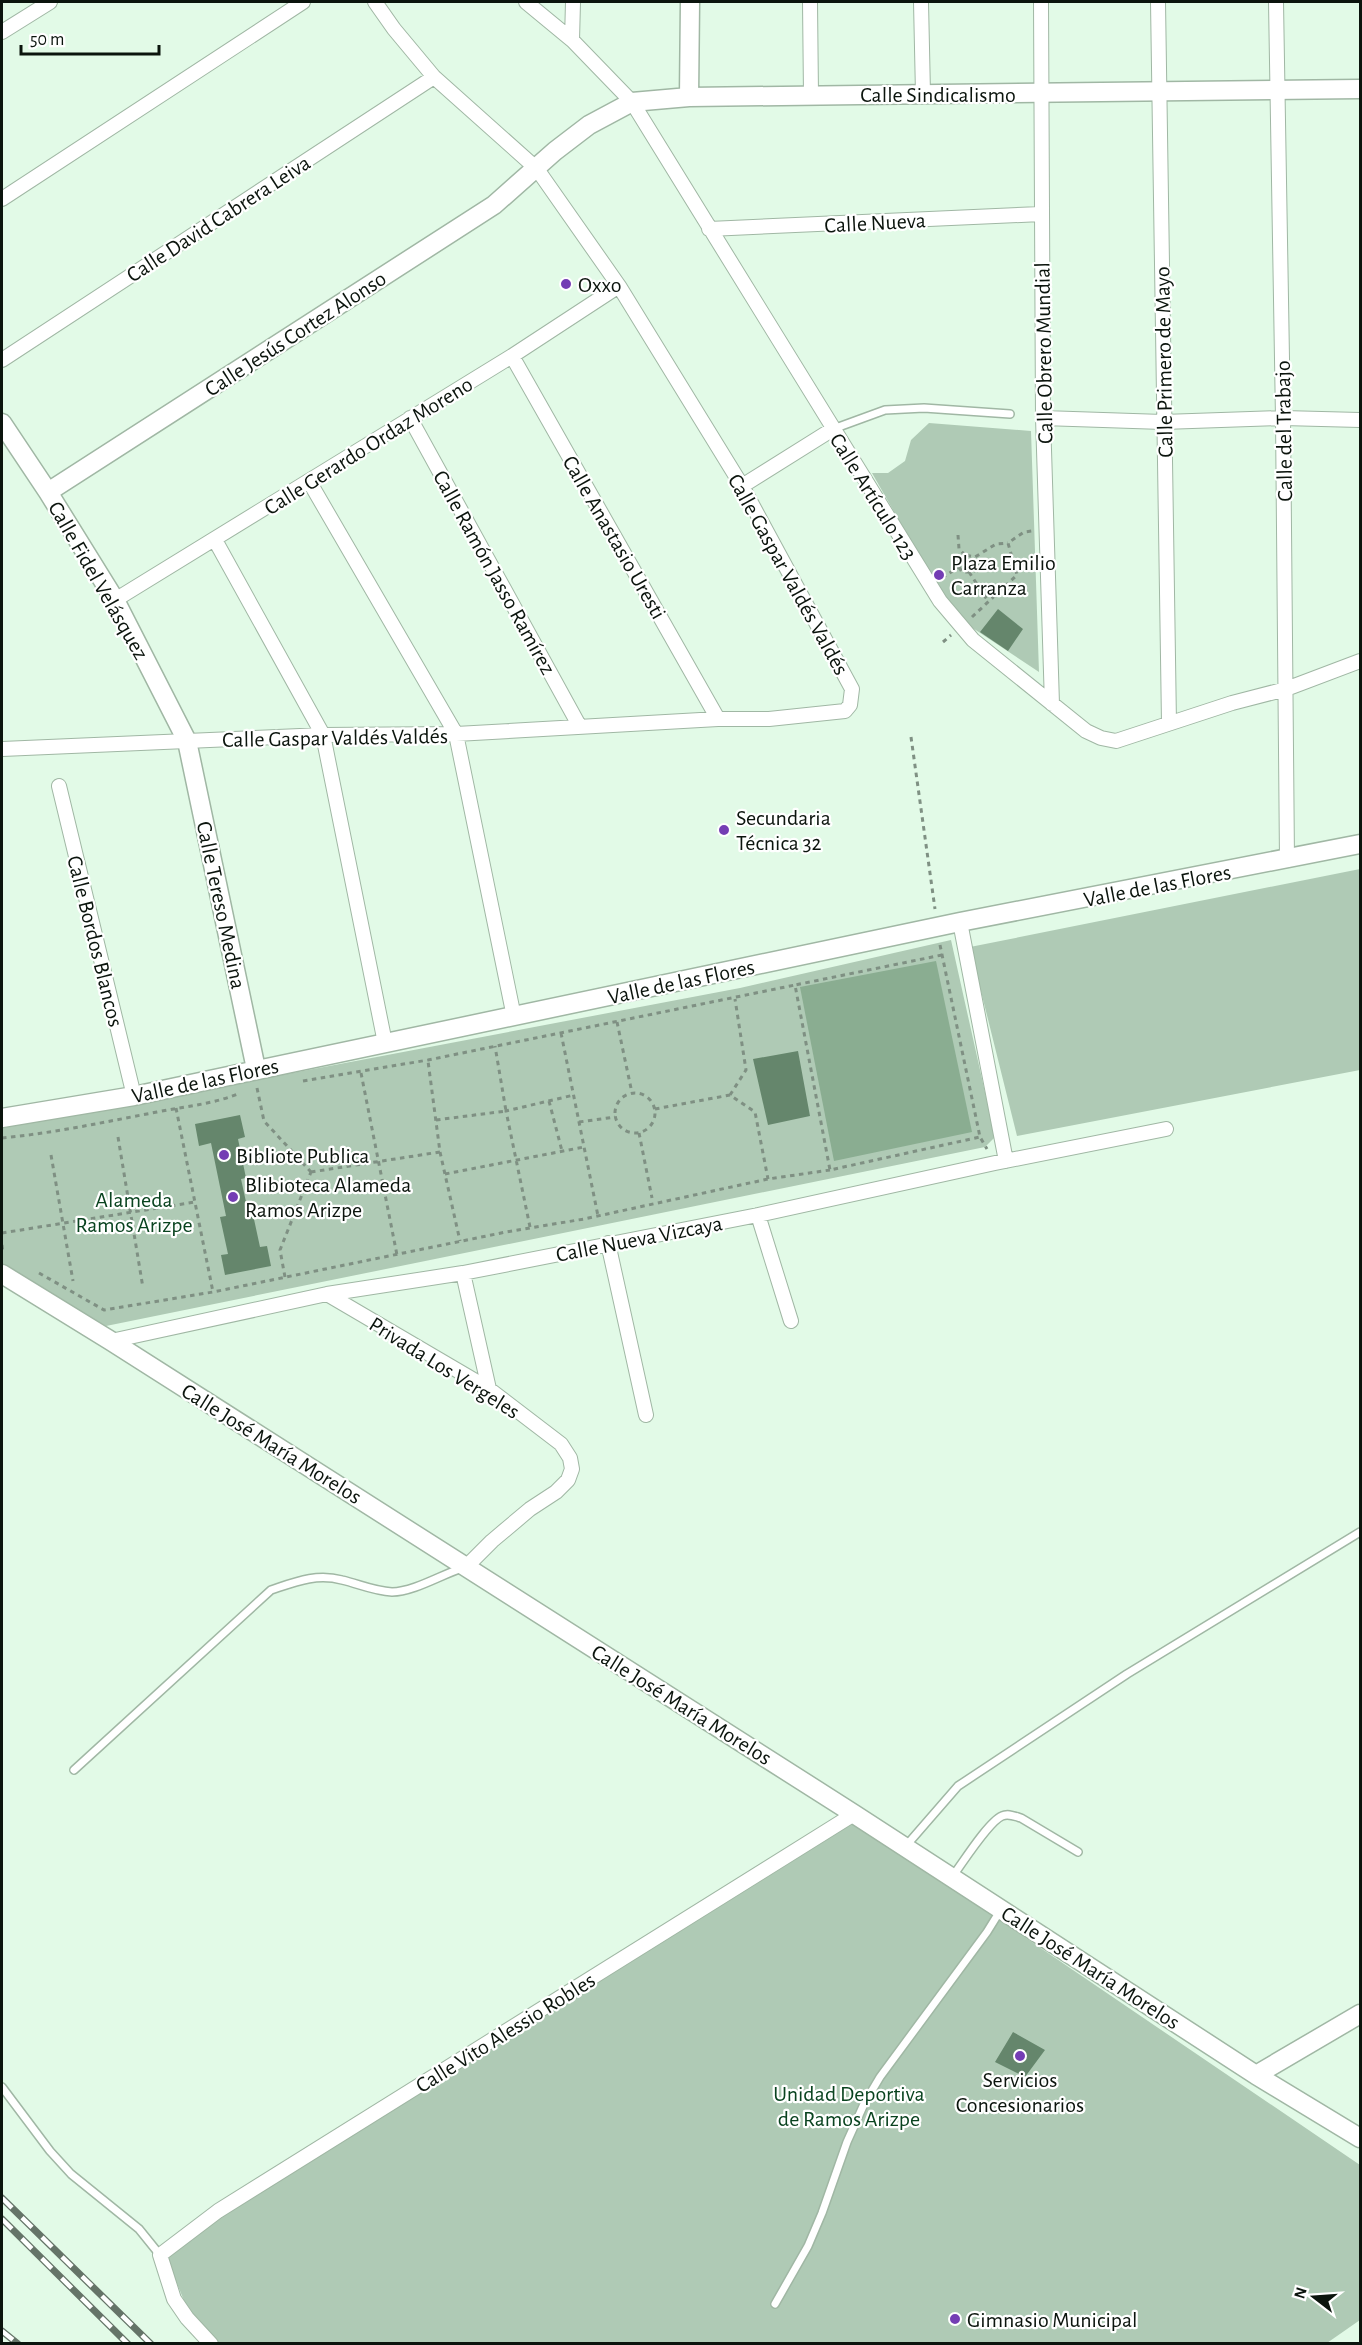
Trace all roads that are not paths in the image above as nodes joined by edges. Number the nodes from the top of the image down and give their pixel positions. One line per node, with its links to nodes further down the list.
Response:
1 (50, 2): 12 (street)
2 (303, 2): 24 (street)
3 (375, 2): 14 (street, Calle Gaspar Valdés Valdés)
4 (526, 2): 13 (street, Calle Artículo 123)
5 (573, 2): 13 (street)
6 (690, 2): 21 (street)
7 (810, 2): 20 (street)
8 (921, 2): 19 (street)
9 (1041, 2): 18 (street, Calle Obrero Mundial)
10 (1158, 2): 17 (street, Calle Primero de Mayo)
11 (1276, 2): 16 (street, Calle del Trabajo)
12 (2, 32)
13 (573, 40): 22 (street, Calle Artículo 123)
14 (434, 76): 23 (street, Calle Gaspar Valdés Valdés); 29 (street, Calle David Cabrera Leiva)
15 (1360, 89): 16 (street, Calle Sindicalismo)
16 (1279, 90): 17 (street, Calle Sindicalismo); 33 (street, Calle del Trabajo)
17 (1160, 91): 18 (street, Calle Sindicalismo); 35 (street, Calle Primero de Mayo)
18 (1041, 93): 19 (street, Calle Sindicalismo); 25 (street, Calle Obrero Mundial)
19 (923, 94): 20 (street, Calle Sindicalismo)
20 (811, 95): 21 (street, Calle Sindicalismo)
21 (689, 97): 22 (street, Calle Sindicalismo)
22 (632, 102): 23 (street, Calle Sindicalismo); 26 (street, Calle Artículo 123)
23 (537, 169): 27 (street, Calle Gaspar Valdés Valdés); 40 (street, Calle Jesús Cortez Alonso)
24 (2, 199)
25 (1041, 214): 26 (street, Calle Nueva); 32 (street, Calle Obrero Mundial)
26 (710, 229): 37 (street, Calle Artículo 123)
27 (619, 286): 28 (street, Calle Gerardo Ordaz Moreno); 39 (street, Calle Gaspar Valdés Valdés)
28 (512, 356): 31 (street, Calle Gerardo Ordaz Moreno); 46 (street, Calle Anastasio Uresti)
29 (2, 360)
30 (1010, 414): 37 (lane)
31 (410, 418): 38 (street, Calle Gerardo Ordaz Moreno); 48 (street, Calle Ramón Jasso Ramírez)
32 (1043, 418): 35 (street); 45 (street, Calle Obrero Mundial)
33 (1283, 418): 34 (street); 35 (street); 44 (street, Calle del Trabajo)
34 (1360, 420)
35 (1164, 422): 47 (street, Calle Primero de Mayo)
36 (2, 423): 40 (street, Calle Fidel Velásquez)
37 (833, 429): 39 (street); 45 (street, Calle Artículo 123)
38 (309, 481): 41 (street, Calle Gerardo Ordaz Moreno); 49 (street)
39 (742, 486): 46 (street, Calle Gaspar Valdés Valdés)
40 (48, 492): 42 (street, Calle Fidel Velásquez)
41 (214, 540): 42 (street, Calle Gerardo Ordaz Moreno); 50 (street)
42 (115, 600): 51 (street, Calle Fidel Velásquez)
43 (1360, 661): 44 (street, Calle Artículo 123)
44 (1286, 689): 47 (street, Calle Artículo 123); 55 (street, Calle del Trabajo)
45 (1052, 704): 47 (street, Calle Artículo 123)
46 (718, 719): 48 (street, Calle Gaspar Valdés Valdés)
47 (1169, 723)
48 (580, 727): 49 (street, Calle Gaspar Valdés Valdés)
49 (456, 734): 50 (street, Calle Gaspar Valdés Valdés); 57 (street)
50 (323, 735): 51 (street, Calle Gaspar Valdés Valdés); 58 (street)
51 (188, 741): 52 (street, Calle Gaspar Valdés Valdés); 59 (street, Calle Tereso Medina)
52 (2, 749)
53 (59, 786): 60 (street, Calle Bordos Blancos)
54 (1360, 844): 55 (street, Valle de las Flores)
55 (1287, 860): 56 (street, Valle de las Flores)
56 (960, 922): 57 (street, Valle de las Flores); 63 (street)
57 (514, 1017): 58 (street, Valle de las Flores)
58 (386, 1042): 59 (street, Valle de las Flores)
59 (256, 1069): 60 (street, Valle de las Flores)
60 (134, 1096): 61 (street, Valle de las Flores)
61 (2, 1114)
62 (1166, 1129): 63 (street, Calle Nueva Vizcaya)
63 (1006, 1161): 64 (street, Calle Nueva Vizcaya)
64 (758, 1215): 65 (street, Calle Nueva Vizcaya); 69 (street)
65 (608, 1243): 66 (street, Calle Nueva Vizcaya); 72 (street)
66 (463, 1273): 68 (street, Calle Nueva Vizcaya); 71 (street)
67 (2, 1274): 70 (street, Calle José María Morelos)
68 (327, 1294): 70 (street, Calle Nueva Vizcaya); 71 (street, Privada Los Vergeles)
69 (791, 1322)
70 (111, 1341): 74 (street, Calle José María Morelos)
71 (489, 1389): 74 (street, Privada Los Vergeles)
72 (646, 1415)
73 (1360, 1532): 77 (lane)
74 (466, 1567): 75 (lane); 76 (street, Calle José María Morelos)
75 (74, 1770)
76 (854, 1814): 77 (street, Calle José María Morelos); 85 (street, Calle Vito Alessio Robles)
77 (905, 1847): 79 (street, Calle José María Morelos)
78 (1078, 1852): 79 (lane)
79 (952, 1878): 80 (street, Calle José María Morelos)
80 (1001, 1909): 82 (street, Calle José María Morelos); 86 (lane)
81 (1360, 2014): 82 (street)
82 (1256, 2075): 84 (street, Calle José María Morelos)
83 (2, 2087): 85 (lane)
84 (1360, 2138)
85 (160, 2255): 87 (street)
86 (775, 2304)
87 (211, 2343)

